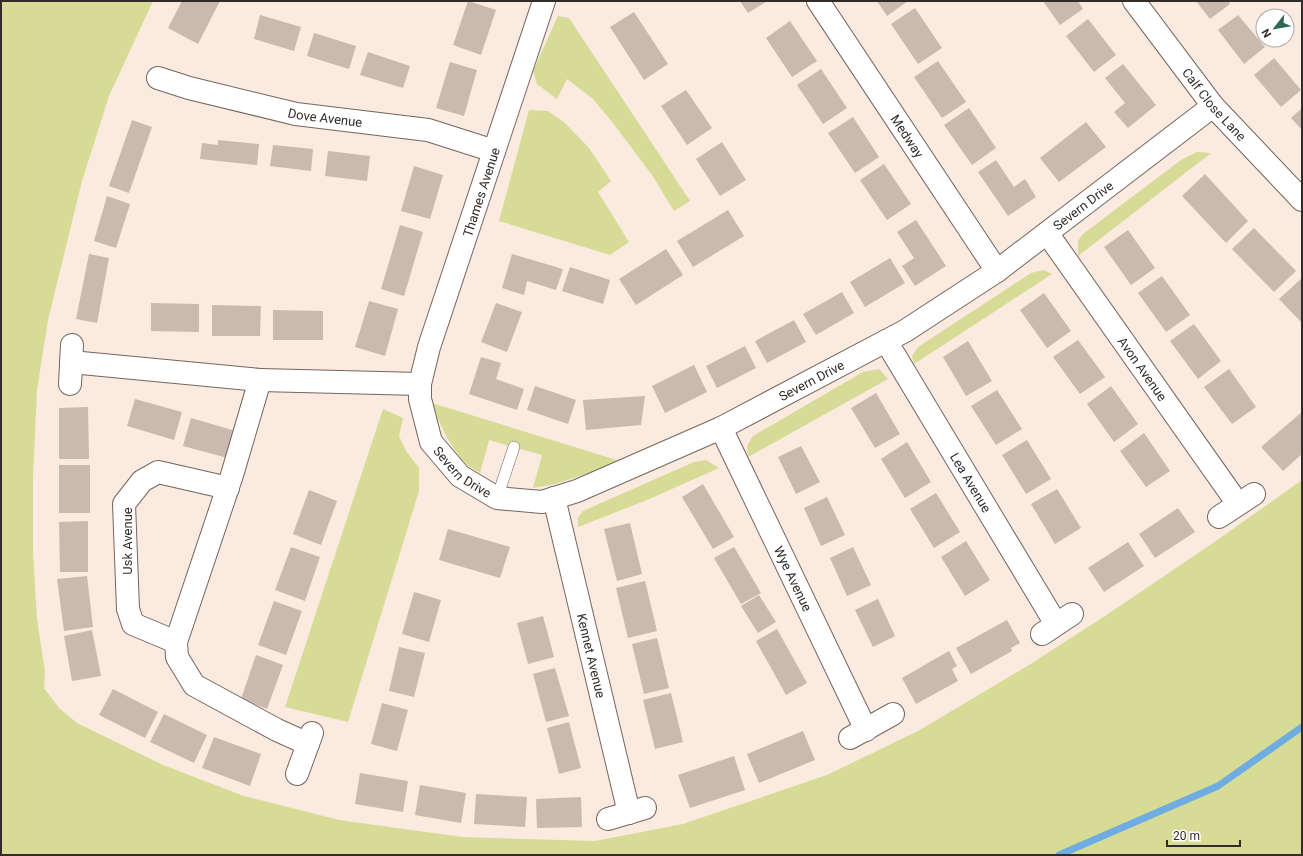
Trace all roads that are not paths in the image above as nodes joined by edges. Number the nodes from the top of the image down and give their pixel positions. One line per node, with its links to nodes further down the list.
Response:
1 (544, 1): 6 (street, Thames Avenue)
2 (818, 1): 9 (street, Medway)
3 (1134, 1): 5 (street, Calf Close Lane)
4 (158, 78): 6 (street, Dove Avenue)
5 (1213, 106): 7 (street, Calf Close Lane); 8 (street, Severn Drive)
6 (494, 151): 13 (street, Thames Avenue)
7 (1302, 200)
8 (1046, 233): 9 (street, Severn Drive); 19 (street, Avon Avenue)
9 (997, 271): 10 (street, Severn Drive)
10 (886, 341): 14 (street, Severn Drive); 20 (street, Lea Avenue)
11 (260, 380): 12 (street); 13 (street); 16 (street)
12 (70, 384)
13 (420, 384): 17 (street, Severn Drive)
14 (720, 428): 18 (street, Severn Drive); 22 (street, Wye Avenue)
15 (514, 447): 17 (lane)
16 (228, 488): 21 (street); 21 (street, Usk Avenue)
17 (497, 498): 18 (street, Severn Drive)
18 (554, 498): 24 (street, Kennet Avenue)
19 (1219, 517)
20 (1057, 624)
21 (176, 642): 23 (street)
22 (893, 714)
23 (297, 774)
24 (608, 819)

